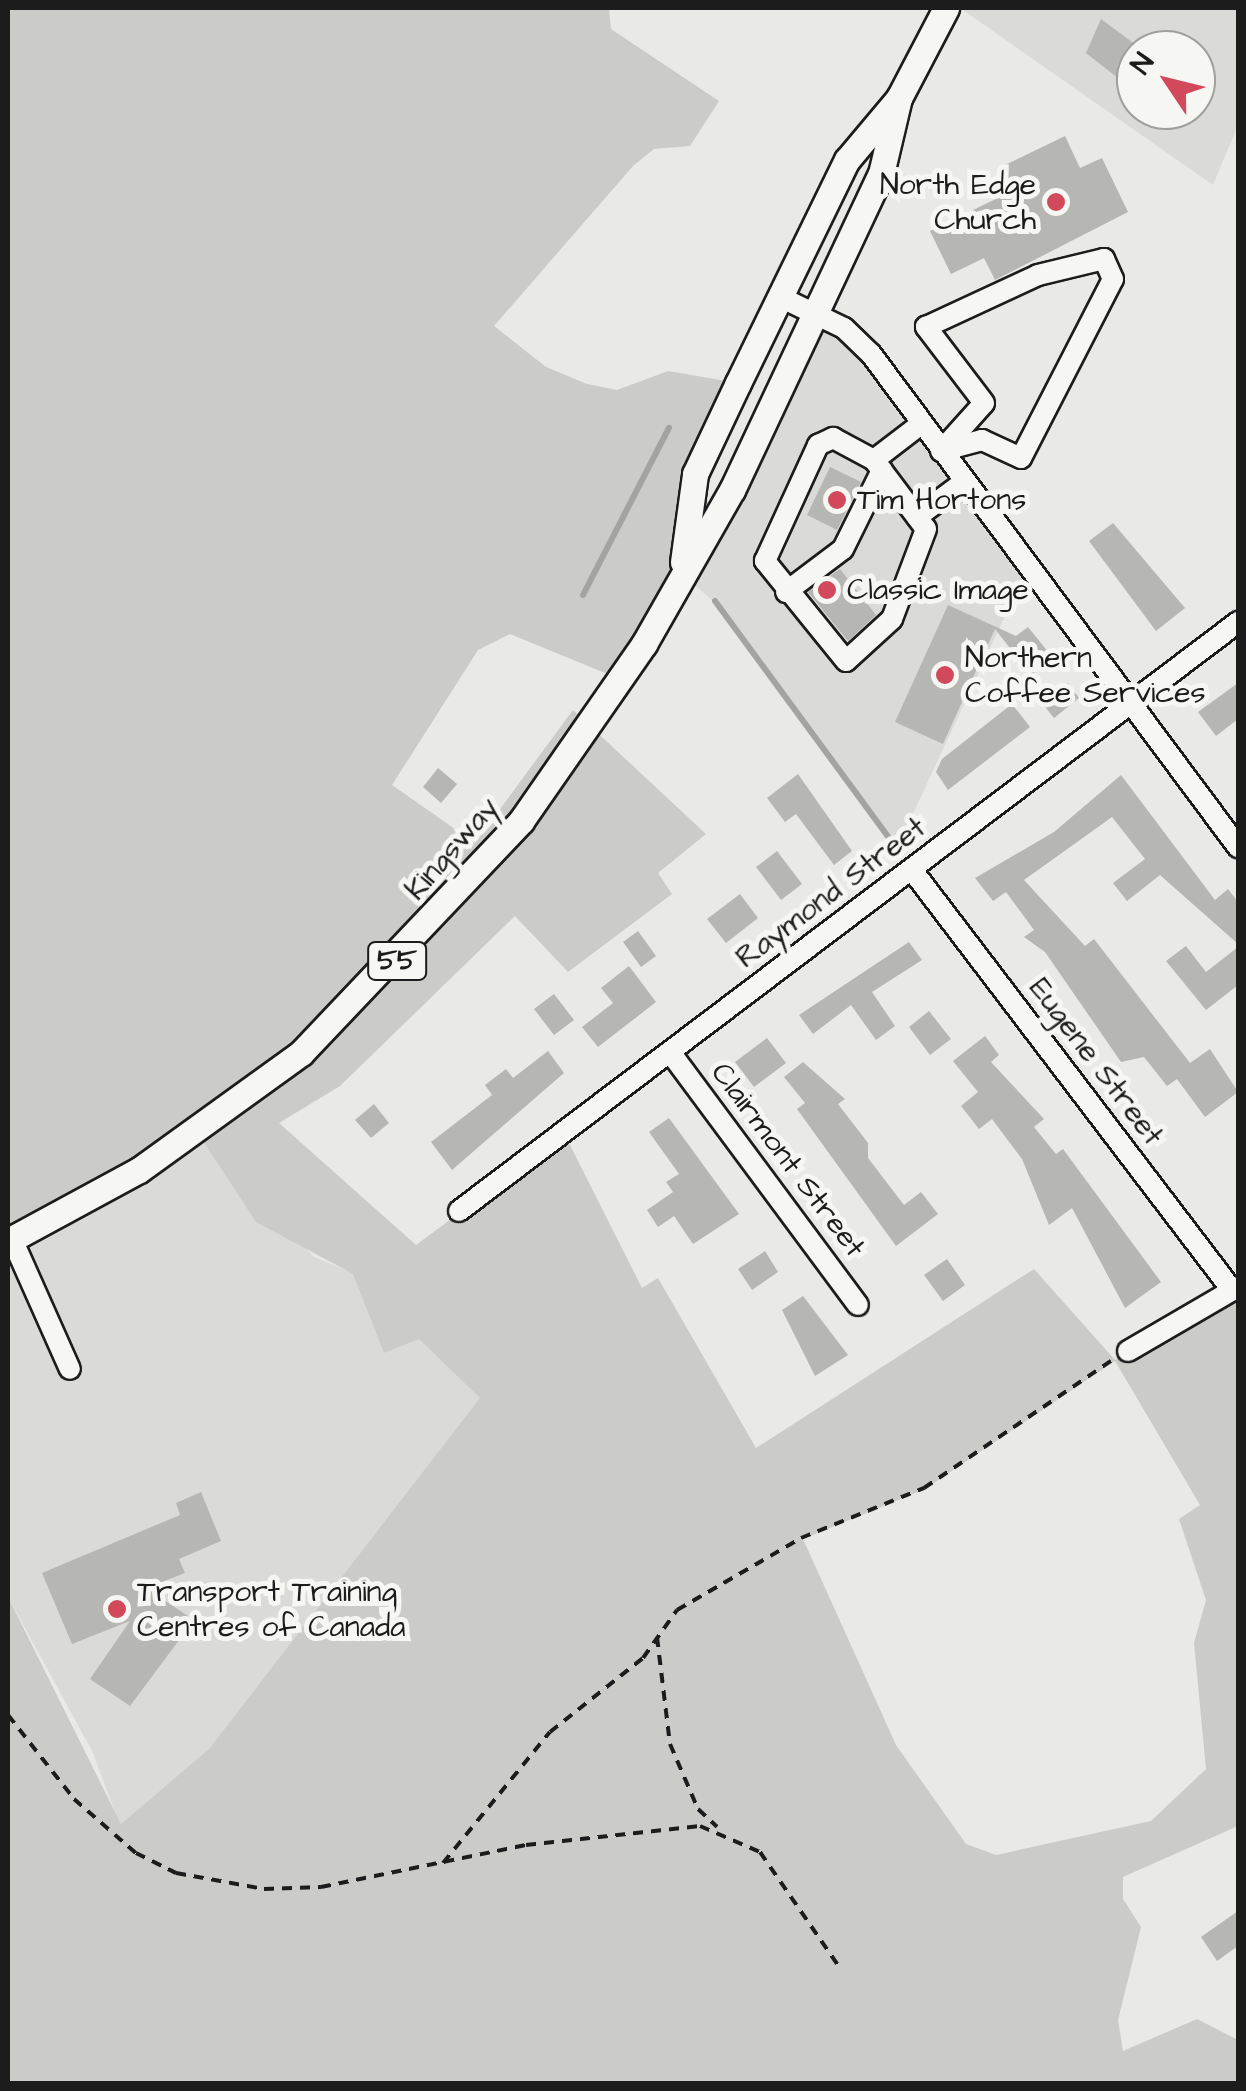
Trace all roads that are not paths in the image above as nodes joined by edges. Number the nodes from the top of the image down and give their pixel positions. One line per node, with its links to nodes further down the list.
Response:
1 (946, 8): 2 (main road, Kingsway / 55)
2 (899, 98): 3 (main road, Kingsway / 55); 4 (main road, Kingsway / 55)
3 (780, 297): 4 (street); 10 (main road, Kingsway / 55)
4 (818, 313): 5 (street); 10 (main road, Kingsway / 55)
5 (921, 424): 6 (street); 7 (street)
6 (941, 451): 6 (street); 8 (street)
7 (878, 465): 9 (street); 11 (street); 11 (street)
8 (964, 482): 9 (street); 13 (street)
9 (917, 517): 11 (street)
10 (681, 573): 18 (main road, Kingsway / 55)
11 (786, 592)
12 (1238, 622): 13 (street, Raymond Street)
13 (1129, 704): 14 (street); 15 (street, Raymond Street)
14 (1238, 847)
15 (912, 870): 16 (street, Raymond Street); 19 (street, Eugene Street)
16 (670, 1052): 17 (street, Raymond Street); 20 (street, Clairmont Street)
17 (458, 1211)
18 (10, 1240): 22 (street)
19 (1235, 1289): 21 (street)
20 (858, 1305)
21 (1128, 1351)
22 (70, 1370)

